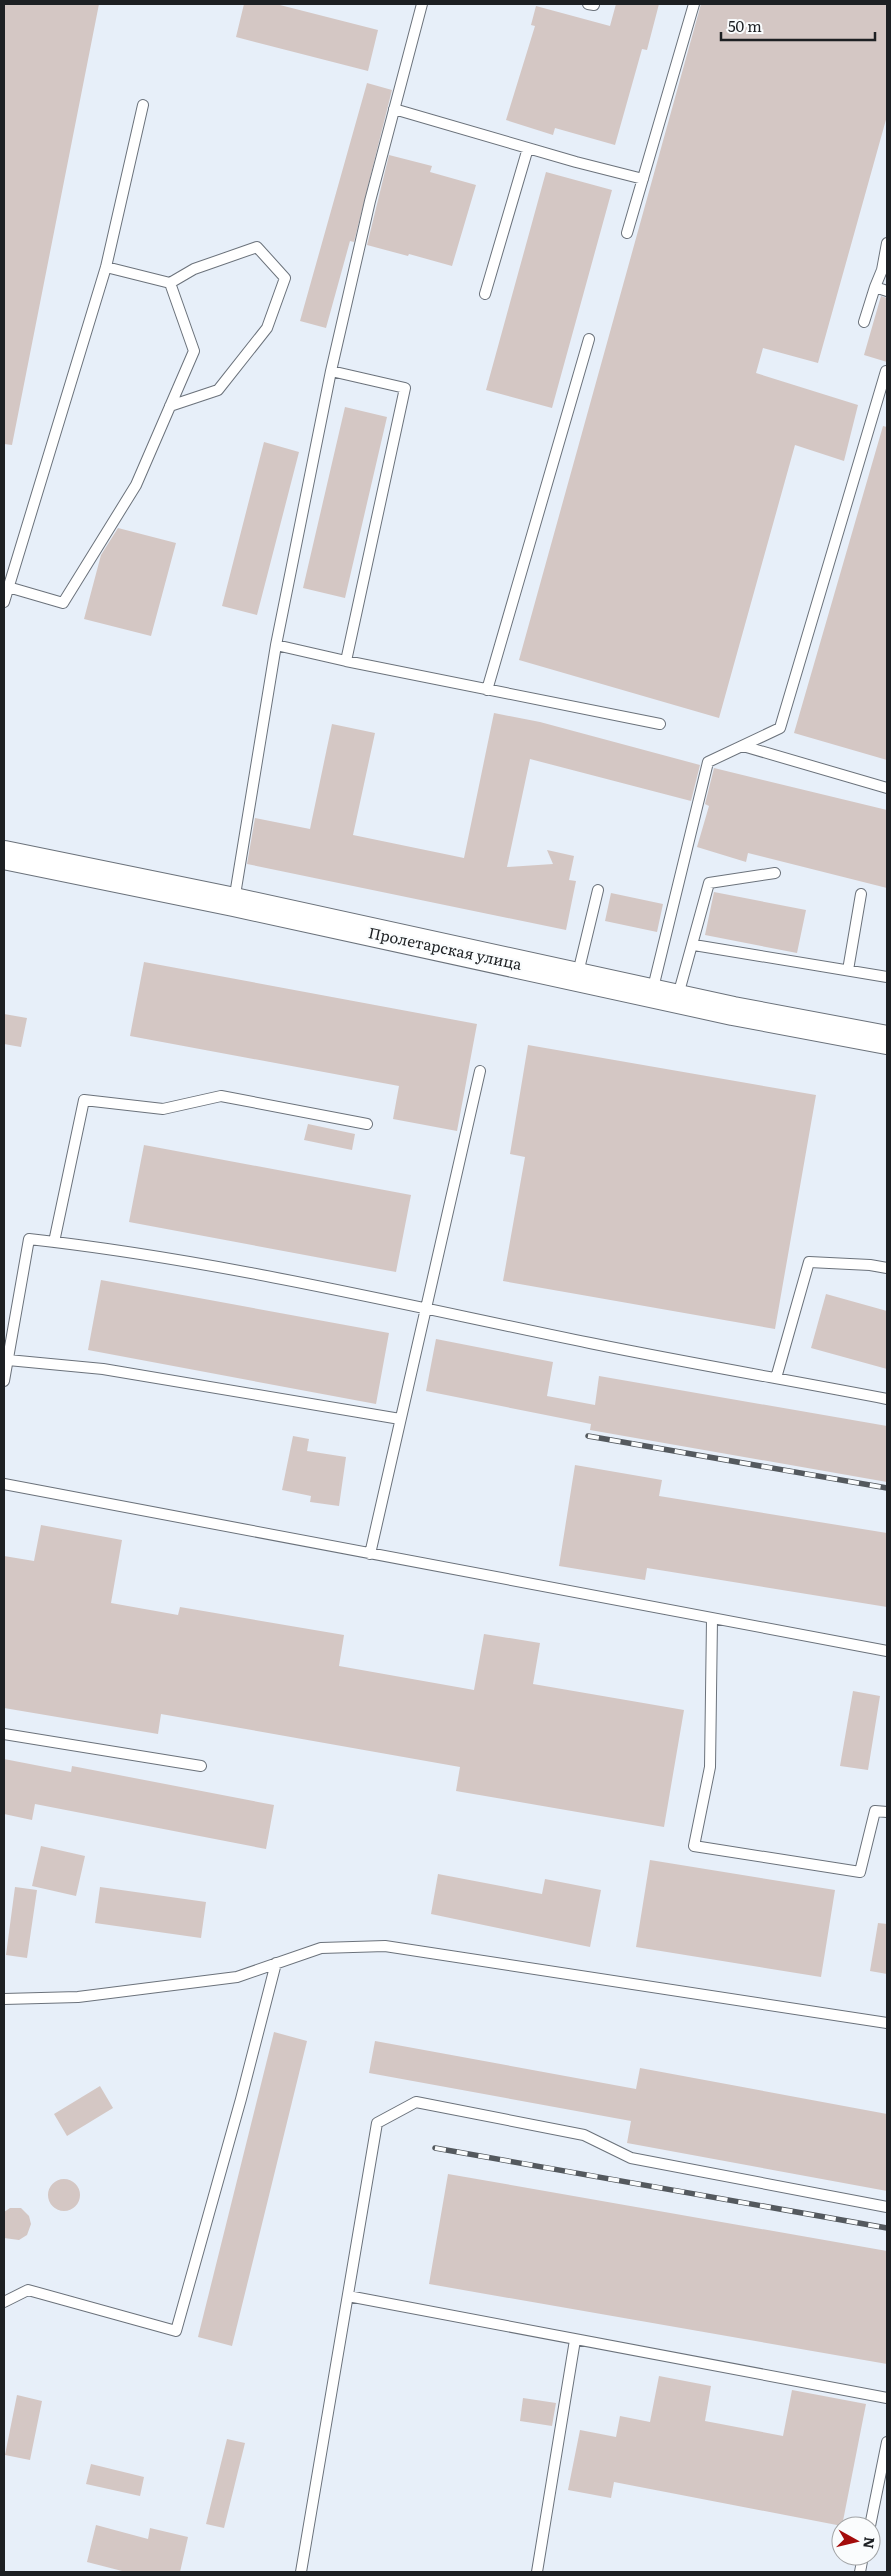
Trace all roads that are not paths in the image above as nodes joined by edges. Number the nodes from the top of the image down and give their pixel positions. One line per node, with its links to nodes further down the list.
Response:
1 (422, 4): 4 (lane)
2 (694, 4): 6 (lane)
3 (143, 104): 9 (lane)
4 (394, 109): 5 (lane); 17 (lane)
5 (528, 148): 6 (lane); 13 (lane)
6 (643, 179): 7 (lane)
7 (627, 233)
8 (887, 243): 11 (lane)
9 (106, 267): 10 (lane); 19 (lane)
10 (170, 283): 18 (lane); 18 (lane)
11 (875, 287): 12 (lane); 14 (lane)
12 (887, 291)
13 (485, 294)
14 (864, 322)
15 (589, 339): 23 (lane)
16 (886, 370): 25 (lane)
17 (331, 371): 21 (lane); 22 (lane)
18 (170, 406): 19 (lane)
19 (8, 587): 20 (lane)
20 (4, 602)
21 (276, 645): 22 (lane); 31 (lane)
22 (346, 661): 23 (lane)
23 (486, 690): 24 (lane)
24 (660, 724)
25 (743, 746): 26 (lane); 36 (lane)
26 (887, 788)
27 (4, 855): 31 (street, Пролетарская улица)
28 (776, 873): 32 (lane)
29 (598, 890): 35 (lane)
30 (862, 894): 33 (lane)
31 (234, 902): 35 (street, Пролетарская улица)
32 (694, 945): 33 (lane); 36 (lane)
33 (848, 970): 34 (lane)
34 (887, 977)
35 (577, 978): 36 (street, Пролетарская улица)
36 (664, 997): 37 (street, Пролетарская улица)
37 (887, 1040)
38 (480, 1071): 42 (lane)
39 (367, 1124): 40 (lane)
40 (54, 1242): 42 (lane); 43 (lane)
41 (887, 1268): 44 (lane)
42 (426, 1307): 44 (lane); 47 (lane)
43 (8, 1360): 45 (lane); 47 (lane)
44 (776, 1378): 46 (lane)
45 (4, 1381)
46 (887, 1398)
47 (400, 1419): 49 (lane)
48 (4, 1484): 49 (lane)
49 (370, 1554): 50 (lane)
50 (712, 1619): 51 (lane); 54 (lane)
51 (887, 1651)
52 (4, 1734): 53 (lane)
53 (201, 1766)
54 (887, 1812)
55 (276, 1963): 56 (lane); 57 (lane); 60 (lane)
56 (4, 1999)
57 (887, 2023)
58 (887, 2207): 59 (lane)
59 (348, 2296): 61 (lane); 65 (lane)
60 (4, 2302)
61 (575, 2340): 62 (lane); 66 (lane)
62 (887, 2398)
63 (887, 2442): 64 (lane)
64 (872, 2516)
65 (301, 2572)
66 (536, 2572)

